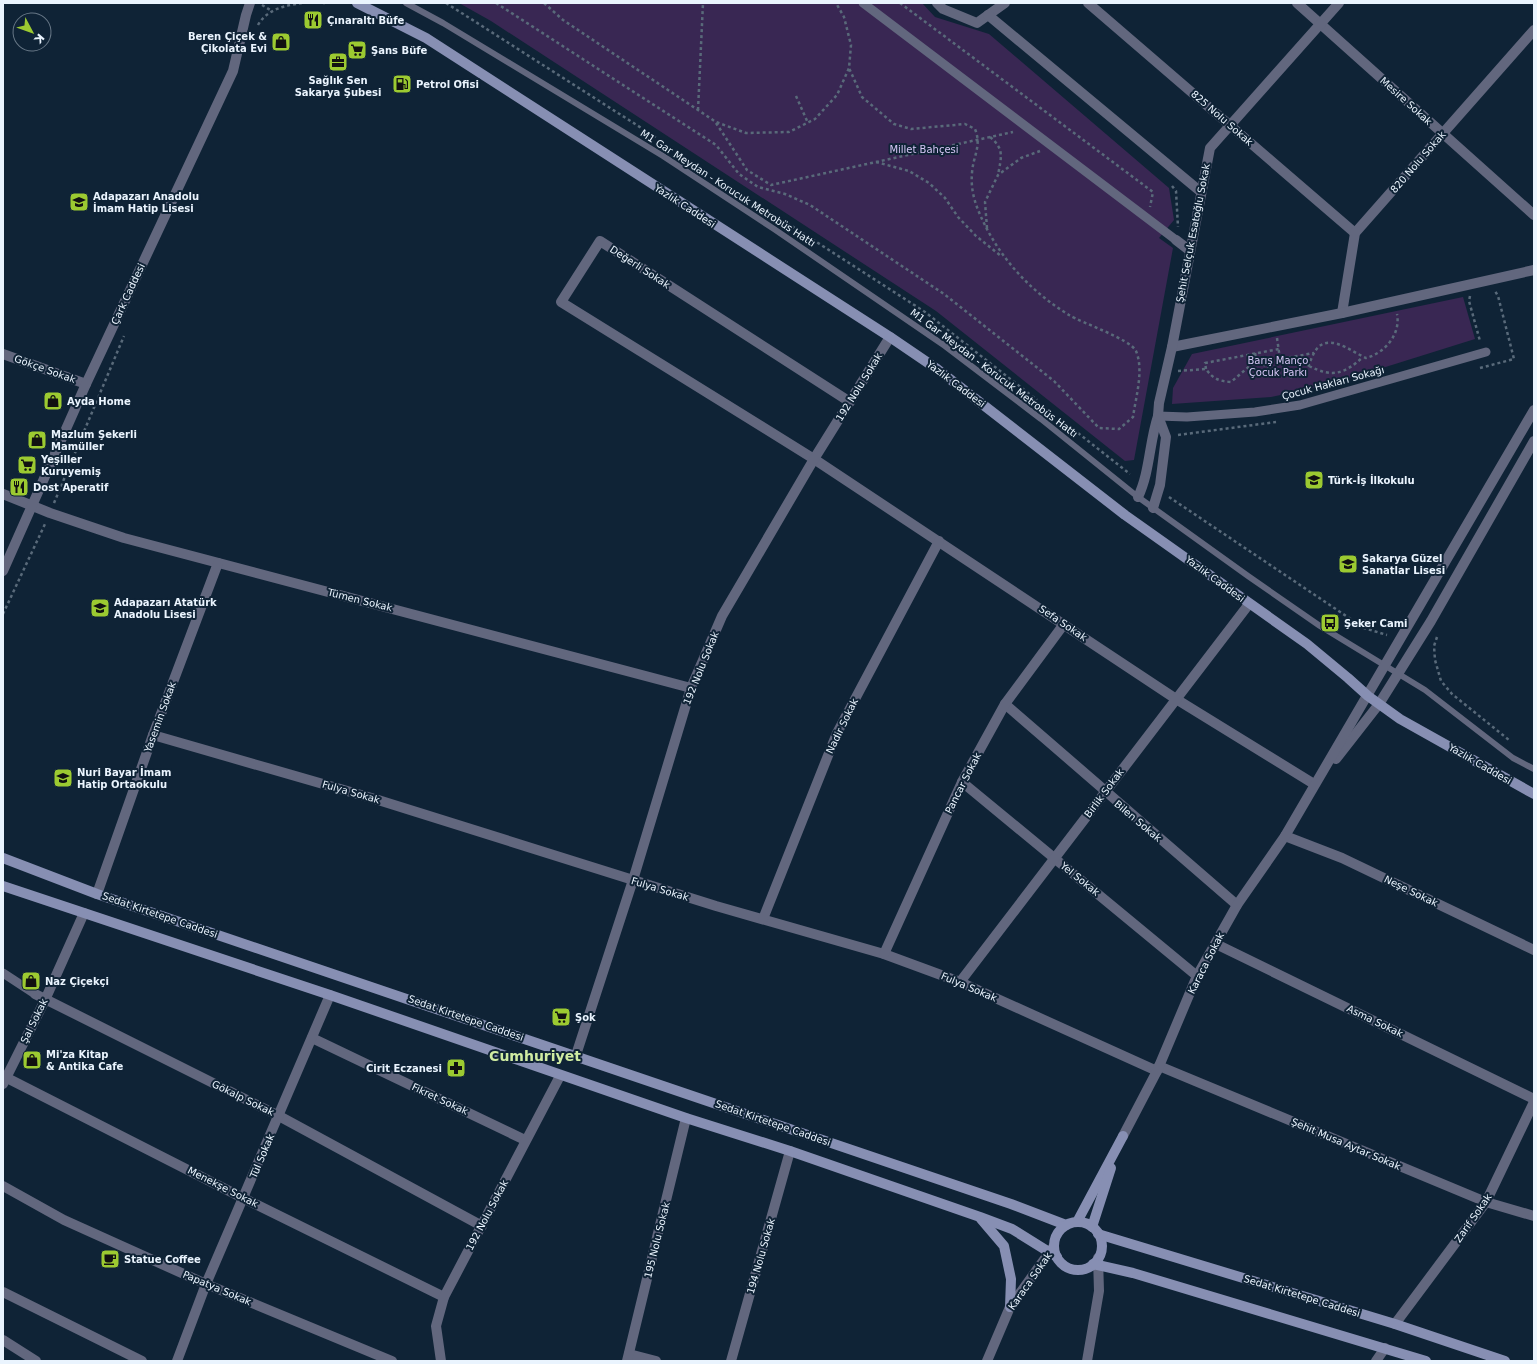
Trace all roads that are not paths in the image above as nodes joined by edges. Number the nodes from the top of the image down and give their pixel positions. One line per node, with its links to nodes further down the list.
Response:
1 (245, 3): 11 (street)
2 (250, 3): 11 (street)
3 (357, 3): 24 (main road, Yazlık Caddesi)
4 (406, 3): 35 (lane, M1 Gar Meydan - Korucuk Metrobüs Hattı)
5 (863, 3): 20 (street)
6 (937, 3): 12 (street)
7 (1005, 3): 12 (street)
8 (1088, 3): 15 (street, 825 Nolu Sokak)
9 (1297, 3): 13 (street, Mesire Sokak)
10 (1339, 3): 13 (street, Şehit Selçuk Esatoğlu Sokak)
11 (246, 15): 28 (street, Çark Caddesi)
12 (988, 15): 17 (street)
13 (1320, 24): 15 (street, Şehit Selçuk Esatoğlu Sokak); 16 (street, Mesire Sokak)
14 (1534, 30): 16 (street, 820 Nolu Sokak)
15 (1230, 126): 17 (street, Şehit Selçuk Esatoğlu Sokak); 19 (street, 825 Nolu Sokak)
16 (1443, 134): 18 (street, Mesire Sokak); 19 (street, 820 Nolu Sokak)
17 (1201, 192): 21 (street, Şehit Selçuk Esatoğlu Sokak)
18 (1534, 215)
19 (1355, 234): 23 (street)
20 (1176, 240): 21 (street)
21 (1190, 250): 25 (street, Şehit Selçuk Esatoğlu Sokak)
22 (1534, 270): 23 (street)
23 (1342, 313): 25 (street)
24 (890, 337): 29 (street, 192 Nolu Sokak); 41 (main road, Yazlık Caddesi)
25 (1172, 347): 31 (street, Şehit Selçuk Esatoğlu Sokak)
26 (1486, 352): 31 (street, Çocuk Hakları Sokağı)
27 (3, 354): 28 (street, Gökçe Sokak)
28 (86, 384): 36 (street, Çark Caddesi)
29 (850, 402): 33 (street, 192 Nolu Sokak); 33 (street, Değerli Sokak)
30 (1534, 410): 43 (street)
31 (1158, 416): 35 (street); 37 (street, Şehit Selçuk Esatoğlu Sokak)
32 (1534, 440): 44 (street)
33 (814, 459): 38 (street, Sefa Sokak); 45 (street, 192 Nolu Sokak)
34 (3, 494): 36 (street, Tümen Sokak)
35 (1138, 497): 37 (lane, M1 Gar Meydan - Korucuk Metrobüs Hattı)
36 (32, 505): 39 (street, Tümen Sokak); 40 (street, Çark Caddesi)
37 (1154, 508): 43 (lane, M1 Gar Meydan - Korucuk Metrobüs Hattı)
38 (939, 541): 42 (street, Sefa Sokak); 65 (street, Nadir Sokak)
39 (218, 563): 45 (street, Tümen Sokak); 50 (street, Yasemin Sokak)
40 (3, 571)
41 (1249, 604): 46 (main road, Yazlık Caddesi); 47 (street, Birlik Sokak)
42 (1064, 624): 47 (street, Sefa Sokak); 48 (street, Pancar Sokak)
43 (1386, 665): 44 (lane, M1 Gar Meydan - Korucuk Metrobüs Hattı); 46 (street)
44 (1398, 673): 49 (street); 51 (lane, M1 Gar Meydan - Korucuk Metrobüs Hattı)
45 (691, 688): 60 (street, 192 Nolu Sokak)
46 (1368, 696): 49 (main road, Yazlık Caddesi); 53 (street)
47 (1176, 699): 53 (street, Sefa Sokak); 54 (street, Birlik Sokak)
48 (1005, 704): 52 (street, Pancar Sokak); 54 (street, Bilen Sokak)
49 (1379, 704): 55 (main road, Yazlık Caddesi); 56 (street)
50 (153, 735): 60 (street, Fulya Sokak); 62 (street, Yasemin Sokak)
51 (1534, 769)
52 (962, 782): 59 (street, Yel Sokak); 68 (street, Pancar Sokak)
53 (1314, 784): 56 (street)
54 (1105, 792): 59 (street, Birlik Sokak); 63 (street, Bilen Sokak)
55 (1534, 794)
56 (1307, 799): 57 (street, Karaca Sokak)
57 (1285, 836): 63 (street, Karaca Sokak); 67 (street, Neşe Sokak)
58 (3, 858): 62 (main road, Sedat Kirtetepe Caddesi)
59 (1055, 858): 70 (street, Yel Sokak); 71 (street, Birlik Sokak)
60 (633, 880): 65 (street, Fulya Sokak); 76 (street, 192 Nolu Sokak)
61 (3, 886): 64 (main road)
62 (97, 894): 76 (main road, Sedat Kirtetepe Caddesi)
63 (1237, 905): 66 (street, Karaca Sokak)
64 (84, 913): 73 (main road); 74 (street, Şal Sokak)
65 (763, 919): 68 (street, Fulya Sokak)
66 (1216, 944): 70 (street, Karaca Sokak); 80 (street, Asma Sokak)
67 (1534, 950)
68 (884, 954): 71 (street, Fulya Sokak)
69 (3, 973): 72 (street, Gökalp Sokak)
70 (1197, 976): 77 (street, Karaca Sokak)
71 (960, 982): 77 (street, Fulya Sokak)
72 (35, 994): 74 (street, Gökalp Sokak)
73 (330, 995): 75 (street, Tül Sokak); 78 (main road)
74 (44, 1000): 79 (street, Şal Sokak); 82 (street, Gökalp Sokak)
75 (312, 1038): 82 (street, Tül Sokak); 85 (street, Fikret Sokak)
76 (576, 1055): 93 (main road, Sedat Kirtetepe Caddesi)
77 (1158, 1068): 84 (street, Karaca Sokak); 89 (street, Şehit Musa Aytar Sokak)
78 (560, 1076): 83 (main road); 85 (street, 192 Nolu Sokak)
79 (4, 1079): 88 (street, Menekşe Sokak)
80 (1534, 1099)
81 (1534, 1102): 89 (street, Zarif Sokak)
82 (279, 1116): 88 (street, Tül Sokak); 94 (street, Gökalp Sokak)
83 (686, 1118): 86 (main road); 105 (street, 195 Nolu Sokak)
84 (1123, 1136): 92 (main road); 95 (main road)
85 (525, 1140): 94 (street, 192 Nolu Sokak)
86 (790, 1151): 91 (main road); 112 (street, 194 Nolu Sokak)
87 (3, 1186): 98 (street, Papatya Sokak)
88 (243, 1198): 98 (street, Tül Sokak); 100 (street, Menekşe Sokak)
89 (1486, 1202): 90 (street, Şehit Musa Aytar Sokak); 102 (street, Zarif Sokak)
90 (1534, 1216)
91 (980, 1217): 96 (main road); 101 (main road)
92 (1077, 1222): 93 (main road); 95 (main road)
93 (1066, 1225): 96 (main road)
94 (482, 1226): 100 (street, 192 Nolu Sokak)
95 (1095, 1230): 97 (main road); 102 (main road, Sedat Kirtetepe Caddesi)
96 (1054, 1252): 97 (main road); 101 (street, Karaca Sokak)
97 (1096, 1263): 104 (main road); 114 (street)
98 (206, 1284): 106 (street, Tül Sokak); 109 (street, Papatya Sokak)
99 (3, 1292): 108 (street)
100 (444, 1297): 110 (street, 192 Nolu Sokak)
101 (1010, 1307): 113 (street, Karaca Sokak)
102 (1395, 1324): 117 (main road, Sedat Kirtetepe Caddesi)
103 (3, 1340): 107 (street)
104 (1386, 1348): 115 (street); 116 (main road)
105 (628, 1358): 111 (street)
106 (181, 1360)
107 (36, 1361)
108 (142, 1361)
109 (392, 1361)
110 (441, 1361)
111 (656, 1361)
112 (731, 1361)
113 (987, 1361)
114 (1087, 1361)
115 (1376, 1361)
116 (1426, 1361)
117 (1505, 1361)

